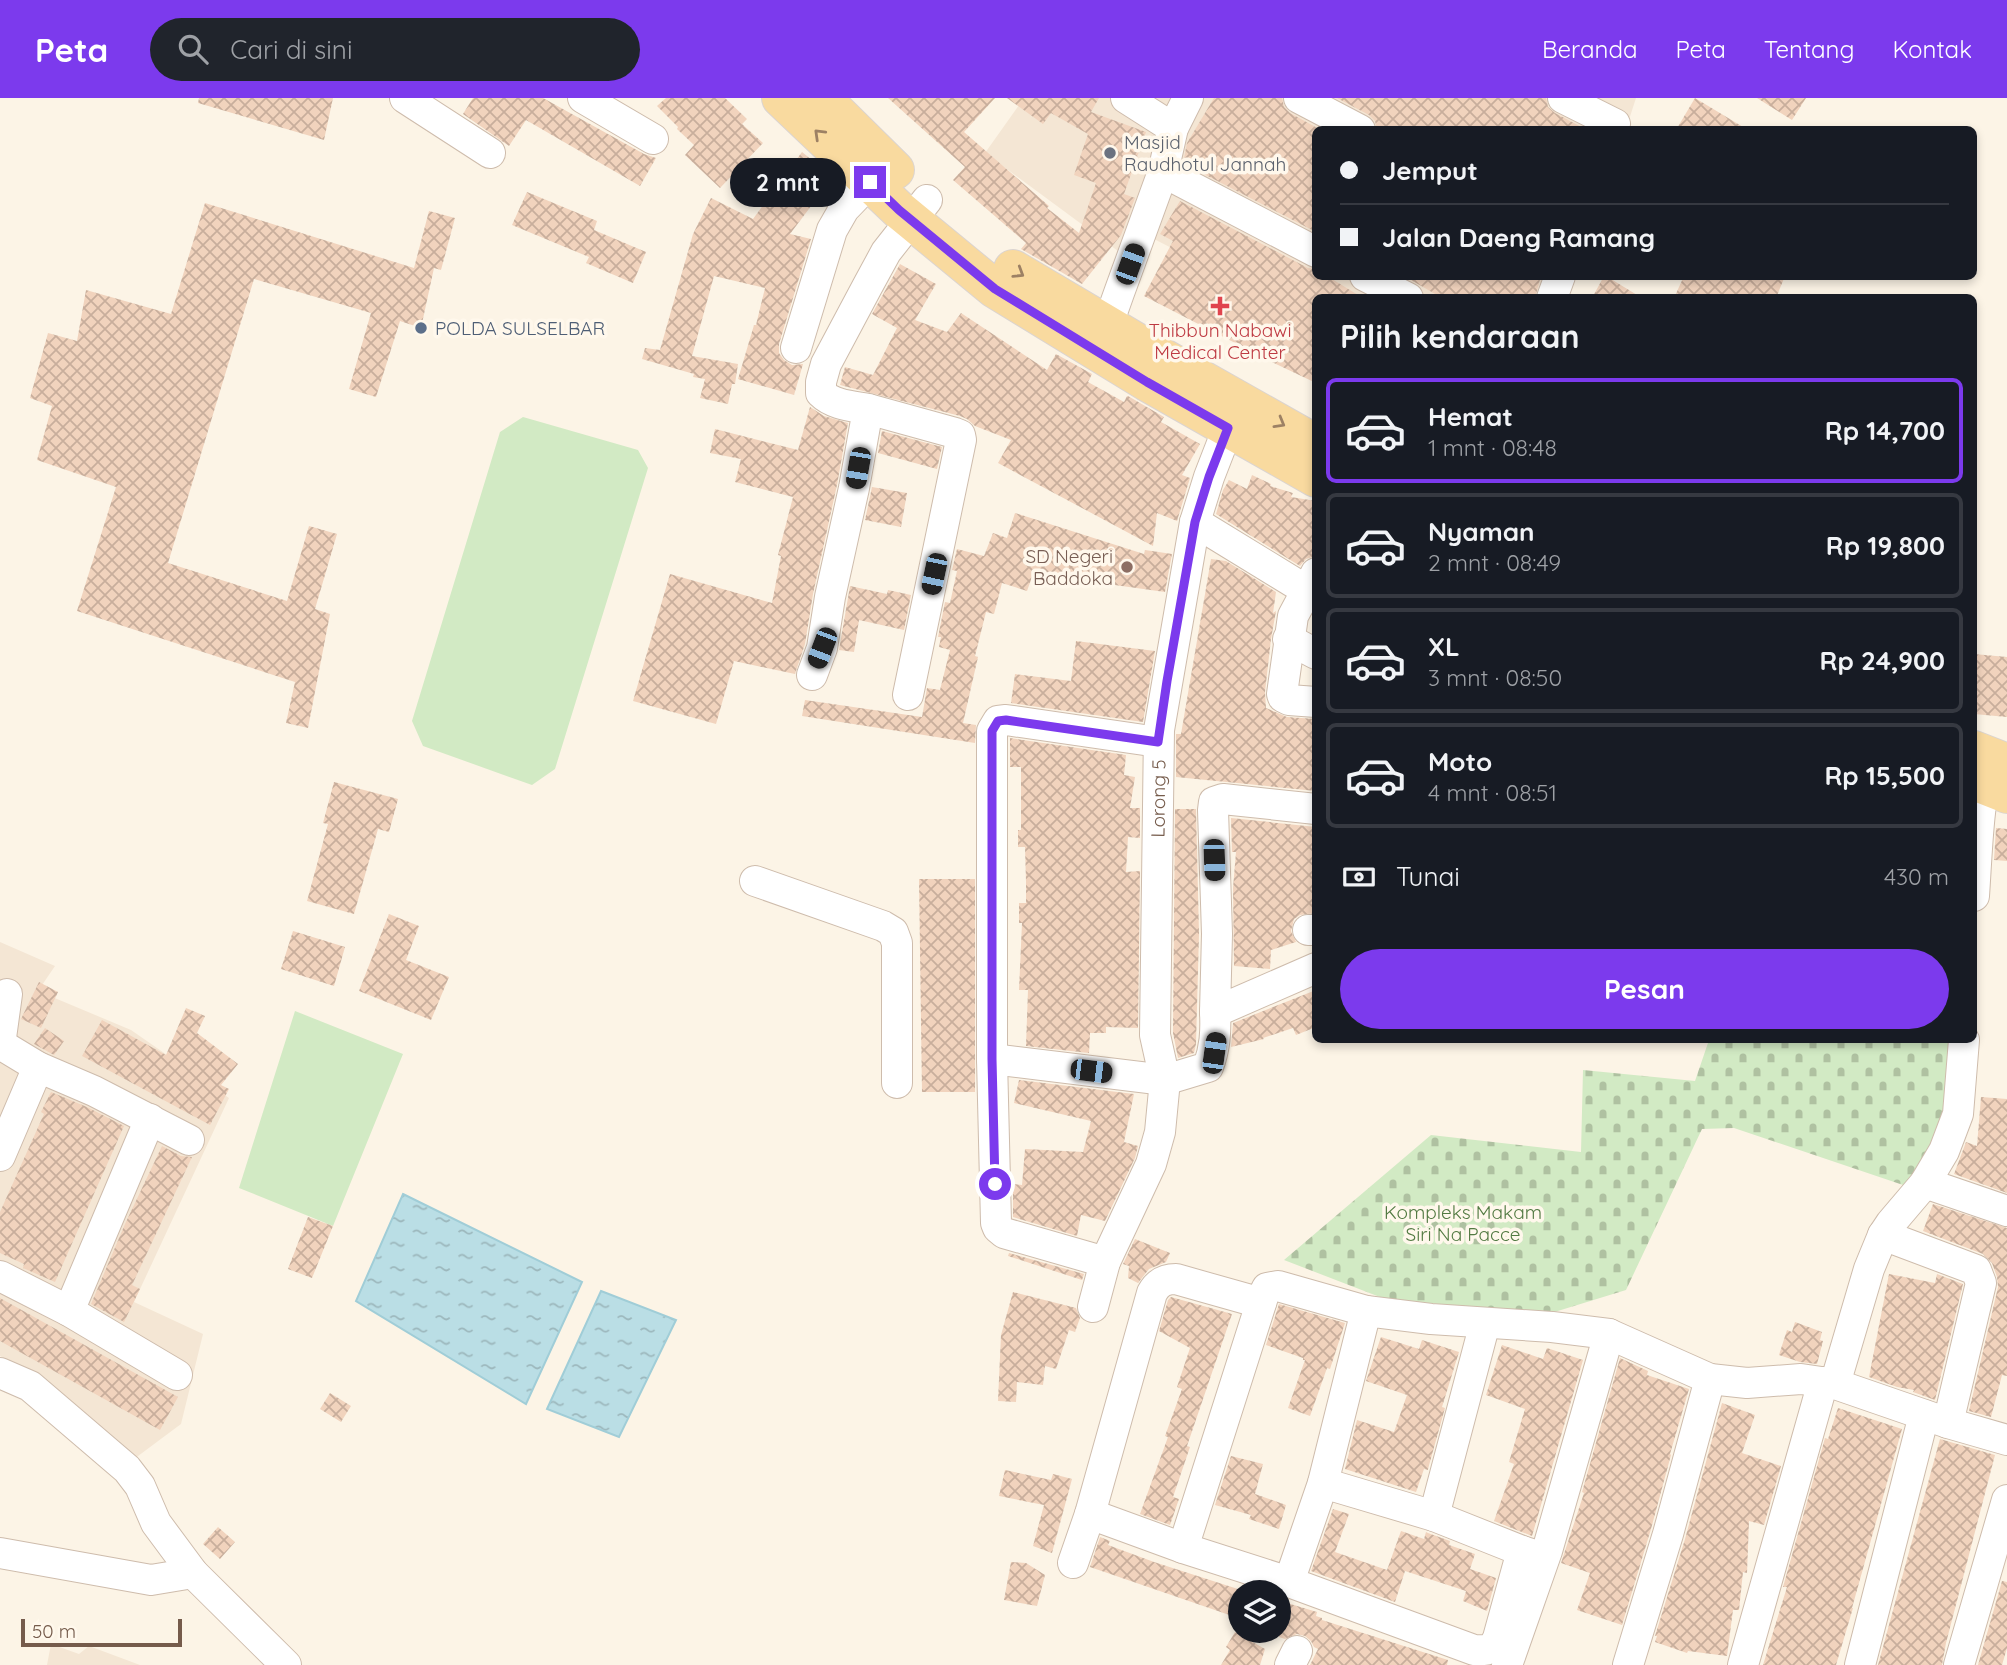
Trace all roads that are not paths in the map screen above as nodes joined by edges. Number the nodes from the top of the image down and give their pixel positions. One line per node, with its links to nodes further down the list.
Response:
1 (405, 98): 13 (street)
2 (583, 98): 12 (street)
3 (781, 98): 15 (main road, one-way to 3)
4 (821, 98): 16 (main road)
5 (1126, 98): 11 (street)
6 (1188, 98): 11 (street)
7 (1299, 98): 10 (street)
8 (1563, 98): 9 (street)
9 (1618, 117)
10 (1352, 126)
11 (1173, 128): 14 (street)
12 (653, 138)
13 (490, 153)
14 (1163, 172): 17 (street); 20 (street)
15 (870, 182): 16 (main road); 21 (street)
16 (919, 211): 20 (main road); 22 (street)
17 (1312, 250)
18 (1373, 280): 19 (street)
19 (1400, 294)
20 (1100, 336): 23 (main road)
21 (796, 348)
22 (868, 410): 30 (street); 31 (street)
23 (1234, 415): 24 (main road, one-way to 24); 25 (main road); 26 (street, Lorong 5)
24 (1312, 443)
25 (1312, 475)
26 (1195, 522): 27 (street); 33 (street, Lorong 5)
27 (1311, 582): 28 (street)
28 (1288, 639): 29 (street); 32 (street)
29 (1312, 652)
30 (812, 675)
31 (908, 695)
32 (1312, 702)
33 (1158, 742): 43 (street); 45 (street, Lorong 5)
34 (1989, 772): 36 (street)
35 (1312, 809): 40 (street)
36 (1977, 871)
37 (755, 881): 46 (street)
38 (1312, 970): 40 (street)
39 (7, 994): 42 (street)
40 (1215, 1012): 45 (street)
41 (1964, 1043): 50 (street)
42 (0, 1045): 44 (street)
43 (992, 1059): 45 (street); 53 (street)
44 (38, 1067): 47 (street); 49 (street)
45 (1165, 1080): 53 (street, Lorong 5)
46 (897, 1083)
47 (150, 1119): 48 (street); 57 (street)
48 (189, 1140)
49 (0, 1156)
50 (1926, 1183): 51 (street); 52 (street)
51 (2007, 1211)
52 (1883, 1235): 64 (street); 65 (street)
53 (1105, 1262): 56 (street, Lorong 5)
54 (0, 1276): 57 (street)
55 (1261, 1303): 58 (street); 69 (street); 71 (street)
56 (1093, 1307)
57 (69, 1311): 62 (street)
58 (1366, 1311): 59 (street); 67 (street)
59 (1485, 1323): 60 (street); 70 (street)
60 (1609, 1334): 63 (street); 73 (street)
61 (0, 1373): 75 (street)
62 (177, 1375)
63 (1710, 1379): 64 (street); 81 (street)
64 (1829, 1383): 65 (street); 82 (street)
65 (1936, 1419): 66 (street); 83 (street)
66 (2007, 1440)
67 (1323, 1483): 70 (street); 77 (street)
68 (2007, 1500): 84 (street)
69 (1090, 1514): 71 (street); 74 (street)
70 (1434, 1516): 73 (street)
71 (1183, 1548): 76 (street)
72 (0, 1553): 75 (street)
73 (1534, 1553): 78 (street); 80 (street)
74 (1073, 1563)
75 (193, 1573): 79 (street)
76 (1286, 1580)
77 (1289, 1580)
78 (1291, 1582)
79 (286, 1665)
80 (1507, 1665)
81 (1628, 1665)
82 (1743, 1665)
83 (1860, 1665)
84 (1959, 1665)

